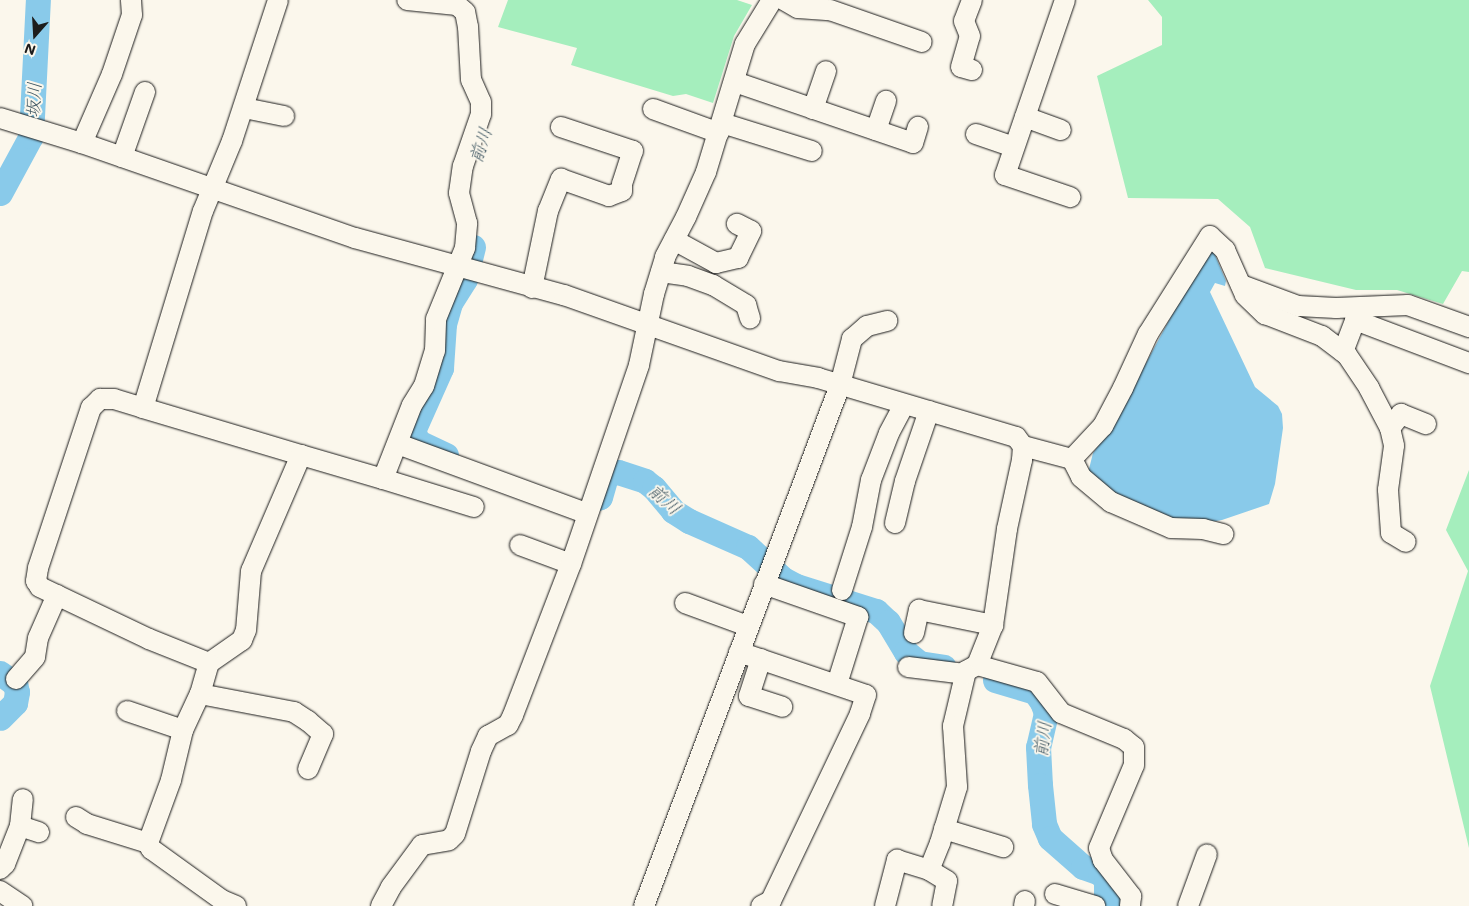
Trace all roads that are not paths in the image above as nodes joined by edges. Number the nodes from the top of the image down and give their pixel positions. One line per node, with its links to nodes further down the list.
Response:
1 (131, 0): 26 (street)
2 (278, 0): 14 (street)
3 (407, 0): 34 (street)
4 (772, 0): 11 (street)
5 (784, 0): 8 (street)
6 (972, 0): 9 (street)
7 (1065, 0): 18 (street)
8 (922, 42)
9 (960, 66)
10 (826, 71): 15 (street)
11 (735, 82): 15 (street); 22 (street)
12 (145, 92): 29 (street)
13 (886, 101): 23 (street)
14 (244, 108): 17 (street); 30 (street)
15 (813, 109): 23 (street)
16 (652, 110): 22 (street)
17 (284, 116)
18 (1025, 117): 24 (street); 27 (street)
19 (0, 118): 26 (street)
20 (561, 126): 37 (street)
21 (918, 127): 23 (street)
22 (721, 128): 28 (street); 33 (street)
23 (876, 130)
24 (1061, 130)
25 (976, 134): 27 (street)
26 (82, 143): 29 (street)
27 (1014, 147): 31 (street)
28 (812, 151)
29 (122, 157): 30 (street)
30 (211, 189): 34 (street); 46 (street)
31 (1070, 198)
32 (737, 224): 33 (street)
33 (674, 240): 35 (street)
34 (456, 267): 37 (street); 50 (street)
35 (661, 272): 38 (street); 40 (street)
36 (1240, 284): 41 (street); 42 (street); 53 (street)
37 (532, 288): 40 (street)
38 (750, 318)
39 (887, 321): 44 (street)
40 (648, 326): 44 (street); 56 (street)
41 (1469, 327)
42 (1343, 352): 43 (street); 49 (street)
43 (1469, 364)
44 (840, 385): 45 (street); 62 (street)
45 (904, 404): 47 (street); 63 (street)
46 (143, 408): 52 (street); 64 (street)
47 (929, 412): 51 (street); 57 (street)
48 (1426, 424): 49 (street)
49 (1390, 428): 59 (street)
50 (398, 444): 54 (street); 56 (street)
51 (1023, 446): 53 (street); 66 (street)
52 (301, 455): 54 (street); 71 (street)
53 (1072, 459): 58 (street)
54 (383, 479): 55 (street)
55 (474, 507)
56 (588, 514): 61 (street)
57 (895, 523)
58 (1223, 534)
59 (1406, 542)
60 (520, 545): 61 (street)
61 (571, 564): 94 (street)
62 (770, 570): 67 (street); 75 (street)
63 (842, 590)
64 (56, 595): 71 (street); 74 (street)
65 (685, 603): 67 (street)
66 (993, 625): 68 (street); 73 (street)
67 (748, 626): 69 (street)
68 (914, 633)
69 (739, 652): 70 (street); 95 (street)
70 (761, 659): 75 (street); 77 (street)
71 (210, 663): 76 (street)
72 (908, 667): 73 (street)
73 (971, 669): 83 (street); 91 (street)
74 (16, 678)
75 (837, 684): 96 (street)
76 (200, 694): 79 (street); 80 (street)
77 (782, 707)
78 (128, 711): 79 (street)
79 (183, 730): 84 (street)
80 (308, 769)
81 (23, 799): 87 (street)
82 (76, 817): 84 (street)
83 (944, 829): 85 (street); 88 (street)
84 (148, 843): 93 (street)
85 (1002, 847)
86 (1209, 855): 100 (street)
87 (0, 869)
88 (929, 870): 97 (street); 98 (street)
89 (0, 891): 92 (street)
90 (1055, 894): 99 (street)
91 (1135, 903)
92 (22, 906)
93 (236, 906)
94 (381, 906)
95 (644, 906)
96 (761, 906)
97 (888, 906)
98 (942, 906)
99 (1095, 906)
100 (1188, 906)

